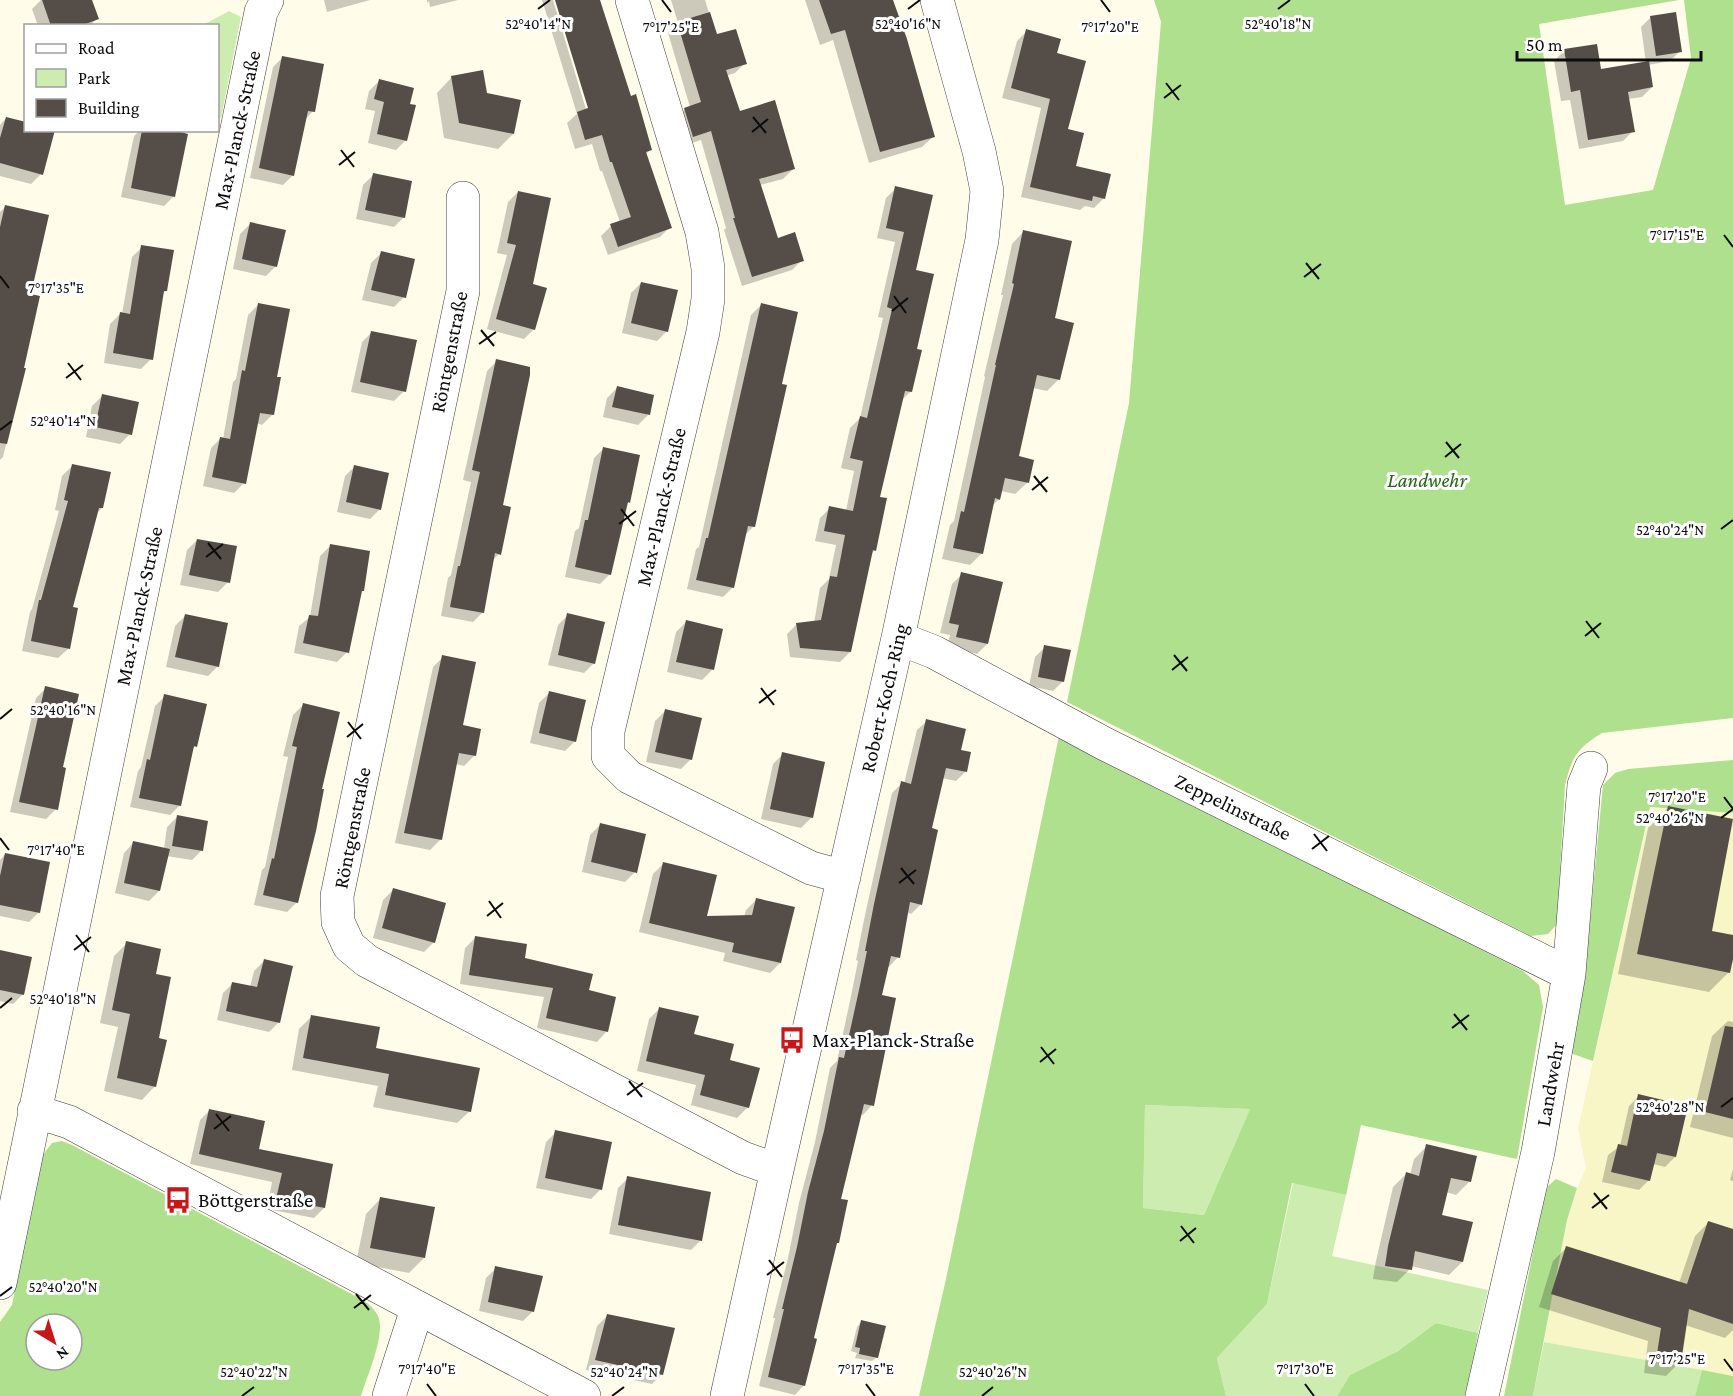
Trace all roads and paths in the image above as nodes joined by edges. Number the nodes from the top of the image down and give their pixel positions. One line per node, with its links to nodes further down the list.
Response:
1 (267, 0): 9 (street, Max-Planck-Straße)
2 (632, 0): 7 (street, Max-Planck-Straße)
3 (937, 0): 5 (street, Robert-Koch-Ring)
4 (463, 198): 10 (street, Röntgenstraße)
5 (898, 638): 7 (street, Robert-Koch-Ring); 8 (street, Zeppelinstraße)
6 (1591, 768): 8 (street, Landwehr)
7 (844, 877): 10 (street, Robert-Koch-Ring)
8 (1569, 974): 16 (street, Landwehr)
9 (34, 1111): 11 (street, Max-Planck-Straße); 12 (street)
10 (777, 1170): 15 (street, Robert-Koch-Ring)
11 (0, 1283)
12 (417, 1309): 13 (street); 14 (street)
13 (389, 1396)
14 (584, 1396)
15 (727, 1396)
16 (1482, 1396)

